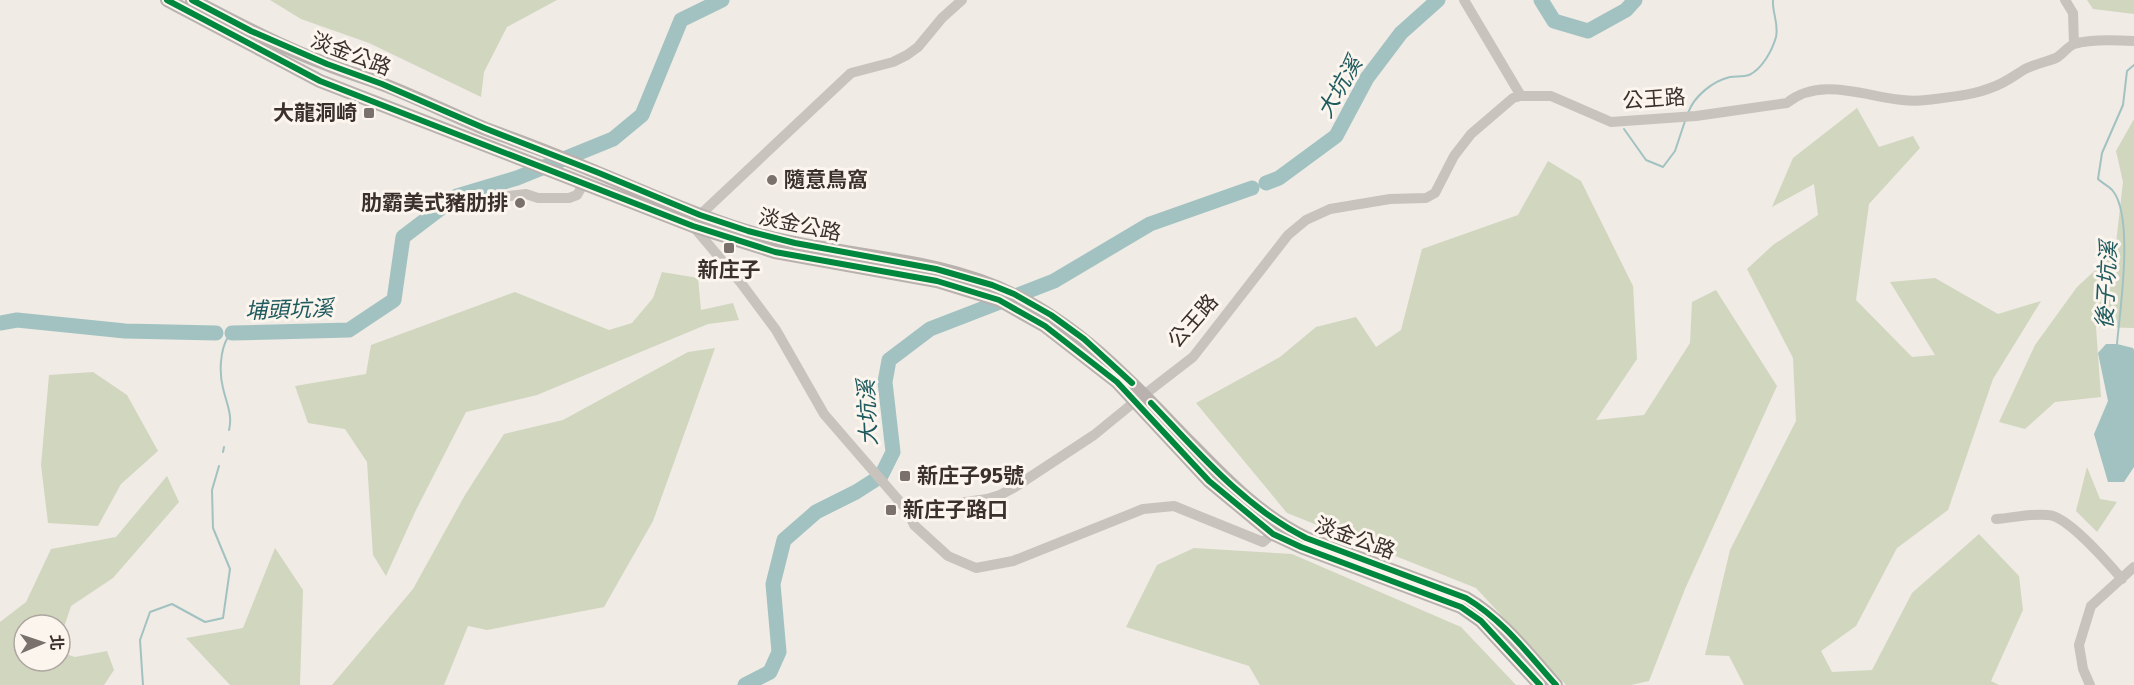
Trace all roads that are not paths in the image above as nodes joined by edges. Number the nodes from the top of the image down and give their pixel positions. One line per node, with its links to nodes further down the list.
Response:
1 (167, 0): 9 (main road, 淡金公路)
2 (192, 0): 11 (main road, 淡金公路)
3 (962, 0): 11 (street)
4 (1464, 0): 8 (street)
5 (2065, 0): 7 (street)
6 (2134, 41): 7 (street, 公王路)
7 (2074, 44): 8 (street, 公王路)
8 (1521, 96): 12 (street, 公王路)
9 (579, 181): 10 (street); 11 (main road, 淡金公路)
10 (501, 197)
11 (697, 221): 14 (street); 16 (main road, 淡金公路)
12 (1149, 390)
13 (1132, 404): 14 (street)
14 (907, 510): 16 (street)
15 (1996, 519): 18 (street)
16 (1277, 530): 19 (main road, 淡金公路); 20 (main road, 淡金公路)
17 (2134, 567): 18 (street)
18 (2122, 579): 21 (street)
19 (1540, 685)
20 (1556, 685)
21 (2090, 685)

